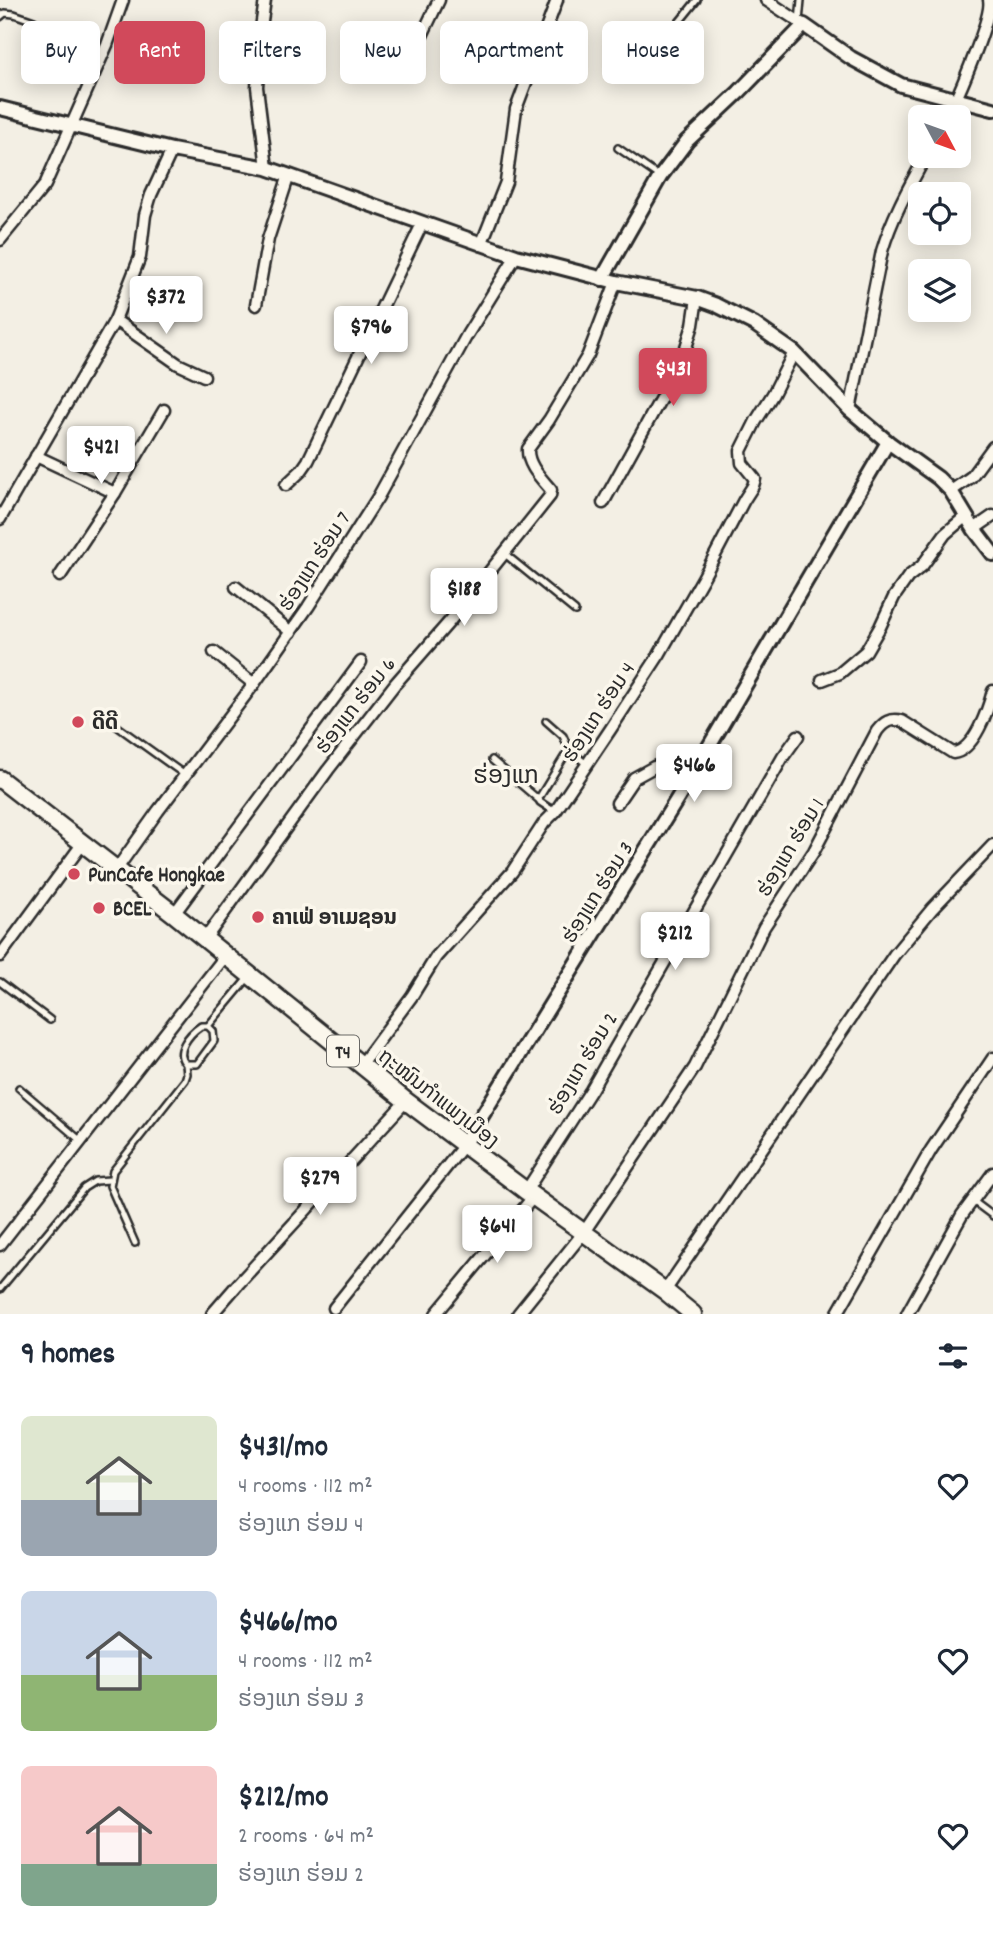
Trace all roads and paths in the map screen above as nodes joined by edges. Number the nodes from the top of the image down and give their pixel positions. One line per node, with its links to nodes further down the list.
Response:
1 (123, 0): 18 (street)
2 (265, 0): 21 (street)
3 (439, 0): 13 (street)
4 (557, 0): 27 (street)
5 (697, 0): 11 (lane)
6 (766, 0): 12 (street)
7 (801, 0): 12 (lane)
8 (991, 4): 14 (street)
9 (0, 17): 10 (lane)
10 (32, 21)
11 (680, 21)
12 (802, 24): 14 (street); 24 (street)
13 (426, 27)
14 (958, 99): 15 (street); 17 (street)
15 (954, 105)
16 (0, 108): 18 (street)
17 (993, 109)
18 (71, 126): 20 (street); 26 (street)
19 (618, 148): 24 (lane)
20 (172, 150): 21 (street); 33 (street)
21 (267, 168): 23 (street)
22 (919, 168): 37 (street)
23 (289, 175): 25 (street); 32 (street)
24 (660, 177): 29 (street)
25 (422, 224): 27 (street); 41 (street)
26 (0, 240)
27 (481, 245): 28 (street)
28 (516, 256): 29 (street); 54 (street, ຮ່ອງແກ ຮ່ອມ 7)
29 (602, 279): 30 (street)
30 (616, 282): 31 (street); 49 (street, ຮ່ອງແກ ຮ່ອມ 6)
31 (697, 298): 34 (street); 44 (street)
32 (256, 305)
33 (115, 320): 35 (street); 40 (street)
34 (794, 352): 37 (street); 65 (street, ຮ່ອງແກ ຮ່ອມ 4)
35 (204, 376)
36 (164, 410): 43 (street)
37 (850, 410): 38 (street)
38 (888, 442): 42 (street); 66 (street, ຮ່ອງແກ ຮ່ອມ 3)
39 (993, 447): 42 (street)
40 (36, 456): 43 (street); 47 (street)
41 (286, 485)
42 (951, 491): 45 (street)
43 (115, 493): 51 (street)
44 (603, 503)
45 (965, 516): 48 (street); 57 (street)
46 (993, 516): 48 (street)
47 (0, 519)
48 (974, 529): 50 (street)
49 (505, 554): 53 (lane); 77 (street, ຮ່ອງແກ ຮ່ອມ 6)
50 (993, 554)
51 (60, 576)
52 (236, 587): 54 (street)
53 (575, 611)
54 (291, 632): 58 (street, ຮ່ອງແກ ຮ່ອມ 7)
55 (214, 652): 58 (street)
56 (361, 662): 76 (street)
57 (822, 680)
58 (254, 684): 67 (street, ຮ່ອງແກ ຮ່ອມ 7)
59 (993, 691): 96 (street, ຮ່ອງແກ ຮ່ອມ 1)
60 (107, 719): 67 (lane)
61 (546, 721): 63 (lane)
62 (798, 736): 93 (street, ຮ່ອງແກ ຮ່ອມ 2)
63 (570, 752): 65 (lane); 69 (lane)
64 (492, 760): 69 (lane)
65 (587, 764): 71 (street, ຮ່ອງແກ ຮ່ອມ 4)
66 (697, 766): 70 (street); 90 (street, ຮ່ອງແກ ຮ່ອມ 3)
67 (185, 775): 75 (street, ຮ່ອງແກ ຮ່ອມ 7)
68 (0, 779): 72 (main road, ຖະໜົນກຳແພງເມືອງ / T4)
69 (539, 800): 71 (lane)
70 (617, 803)
71 (555, 812): 86 (street, ຮ່ອງແກ ຮ່ອມ 4)
72 (83, 843): 75 (main road, ຖະໜົນກຳແພງເມືອງ / T4); 79 (street)
73 (993, 845): 74 (street)
74 (989, 857): 100 (street)
75 (116, 870): 76 (main road, ຖະໜົນກຳແພງເມືອງ / T4)
76 (174, 914): 77 (main road, ຖະໜົນກຳແພງເມືອງ / T4)
77 (205, 939): 78 (main road, ຖະໜົນກຳແພງເມືອງ / T4)
78 (226, 955): 80 (main road, ຖະໜົນກຳແພງເມືອງ / T4); 89 (street)
79 (0, 956)
80 (250, 975): 83 (lane); 86 (main road, ຖະໜົນກຳແພງເມືອງ / T4)
81 (0, 982): 82 (lane)
82 (50, 1020)
83 (208, 1026): 85 (lane); 85 (lane)
84 (993, 1058): 106 (street)
85 (186, 1064): 92 (lane)
86 (361, 1065): 88 (main road, ຖະໜົນກຳແພງເມືອງ / T4)
87 (19, 1088): 89 (lane)
88 (406, 1101): 90 (main road, ຖະໜົນກຳແພງເມືອງ / T4); 102 (street)
89 (81, 1142): 98 (street)
90 (464, 1145): 93 (main road, ຖະໜົນກຳແພງເມືອງ / T4); 101 (street)
91 (993, 1172): 94 (street)
92 (110, 1180): 97 (lane); 99 (lane)
93 (530, 1194): 96 (main road, ຖະໜົນກຳແພງເມືອງ / T4); 103 (street, ຮ່ອງແກ ຮ່ອມ 2)
94 (972, 1200): 95 (lane); 107 (street)
95 (993, 1216)
96 (584, 1232): 100 (main road, ຖະໜົນກຳແພງເມືອງ / T4); 104 (street)
97 (135, 1243)
98 (0, 1245)
99 (0, 1289)
100 (665, 1291): 105 (main road, ຖະໜົນກຳແພງເມືອງ / T4)
101 (334, 1308)
102 (212, 1314)
103 (436, 1314)
104 (518, 1314)
105 (694, 1314)
106 (837, 1314)
107 (907, 1314)

